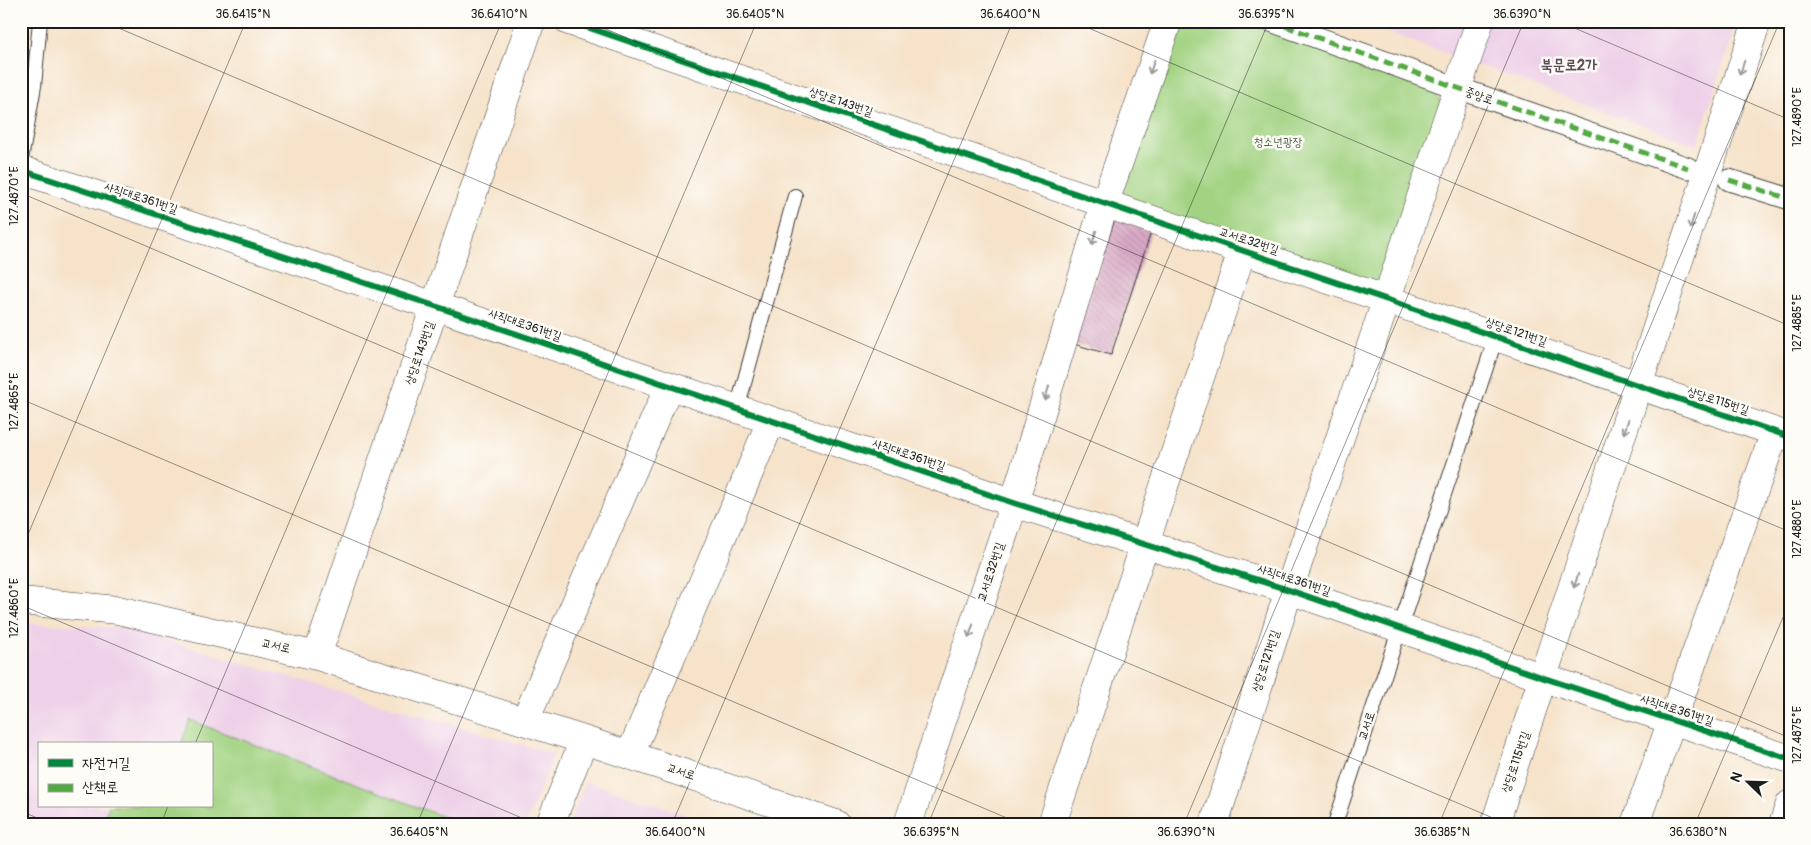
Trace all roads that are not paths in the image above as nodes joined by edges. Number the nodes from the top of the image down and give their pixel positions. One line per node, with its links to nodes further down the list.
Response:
1 (40, 21): 9 (lane)
2 (531, 21): 18 (street, 상당로143번길)
3 (569, 21): 15 (street, 상당로143번길)
4 (1168, 21): 15 (street, 교서로32번길, one-way to 15)
5 (1271, 21): 8 (street, 중앙로)
6 (1480, 21): 8 (street, 상당로121번길)
7 (1757, 21): 21 (street, 상당로115번길, one-way to 21)
8 (1458, 88): 10 (street, 중앙로); 17 (street, 상당로121번길)
9 (21, 159)
10 (1688, 168)
11 (21, 170): 18 (street, 사직대로361번길)
12 (1729, 180): 14 (street)
13 (794, 196): 22 (lane)
14 (1790, 199)
15 (1104, 205): 16 (street, 교서로32번길); 25 (street, 교서로32번길, one-way to 25)
16 (1242, 251): 17 (street, 교서로32번길); 26 (street)
17 (1386, 299): 19 (street, 상당로121번길); 27 (street, 상당로121번길)
18 (435, 306): 20 (street, 사직대로361번길); 30 (street, 상당로143번길)
19 (1496, 337): 21 (street, 상당로121번길); 29 (lane)
20 (669, 386): 22 (street, 사직대로361번길); 33 (street)
21 (1639, 386): 24 (street, 상당로115번길); 31 (street, 상당로115번길, one-way to 31)
22 (737, 409): 23 (street, 사직대로361번길)
23 (772, 420): 25 (street, 사직대로361번길); 35 (street)
24 (1783, 435): 32 (street, 사직대로361번길)
25 (1014, 503): 26 (street, 사직대로361번길); 40 (street, 교서로32번길, one-way to 40)
26 (1145, 544): 27 (street, 사직대로361번길); 41 (street)
27 (1289, 590): 29 (street, 사직대로361번길); 42 (street, 상당로121번길)
28 (21, 601): 30 (street, 교서로)
29 (1399, 628): 31 (street, 사직대로361번길); 43 (lane, 교서로)
30 (317, 656): 33 (street, 교서로)
31 (1544, 678): 32 (street, 사직대로361번길); 44 (street, 상당로115번길)
32 (1671, 720): 36 (street, 사직대로361번길); 45 (street, 사직대로361번길)
33 (525, 721): 34 (street, 교서로)
34 (584, 740): 35 (street, 교서로); 38 (street)
35 (630, 755): 39 (street, 교서로)
36 (1790, 758)
37 (1790, 804): 46 (street)
38 (550, 824)
39 (836, 824)
40 (908, 824)
41 (1052, 824)
42 (1214, 824)
43 (1334, 824)
44 (1495, 824)
45 (1635, 824)
46 (1783, 824)

